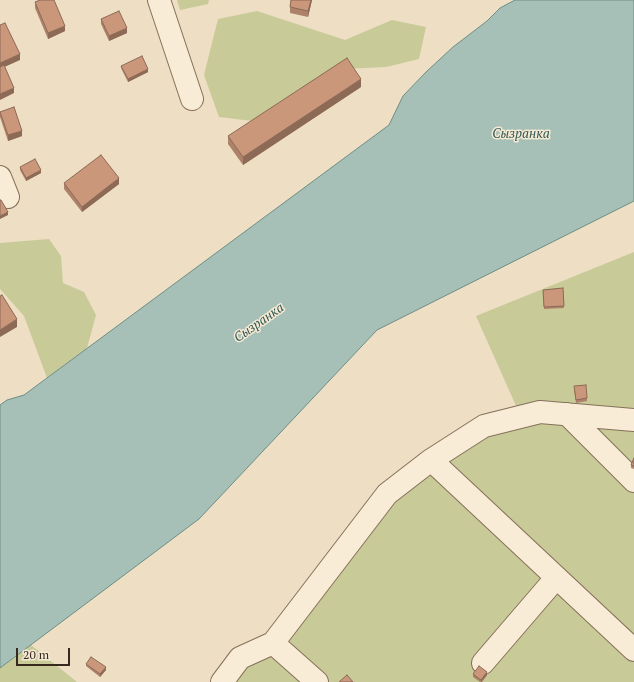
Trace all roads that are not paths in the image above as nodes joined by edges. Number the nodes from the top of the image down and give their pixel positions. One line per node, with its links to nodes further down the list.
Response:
1 (158, 0): 2 (street)
2 (192, 99)
3 (567, 414): 4 (street); 5 (street); 6 (street)
4 (634, 420)
5 (431, 460): 7 (street); 8 (street)
6 (634, 481)
7 (556, 578): 9 (street); 10 (street)
8 (272, 643): 11 (street); 12 (street)
9 (634, 650)
10 (482, 664)
11 (222, 682)
12 (317, 682)

